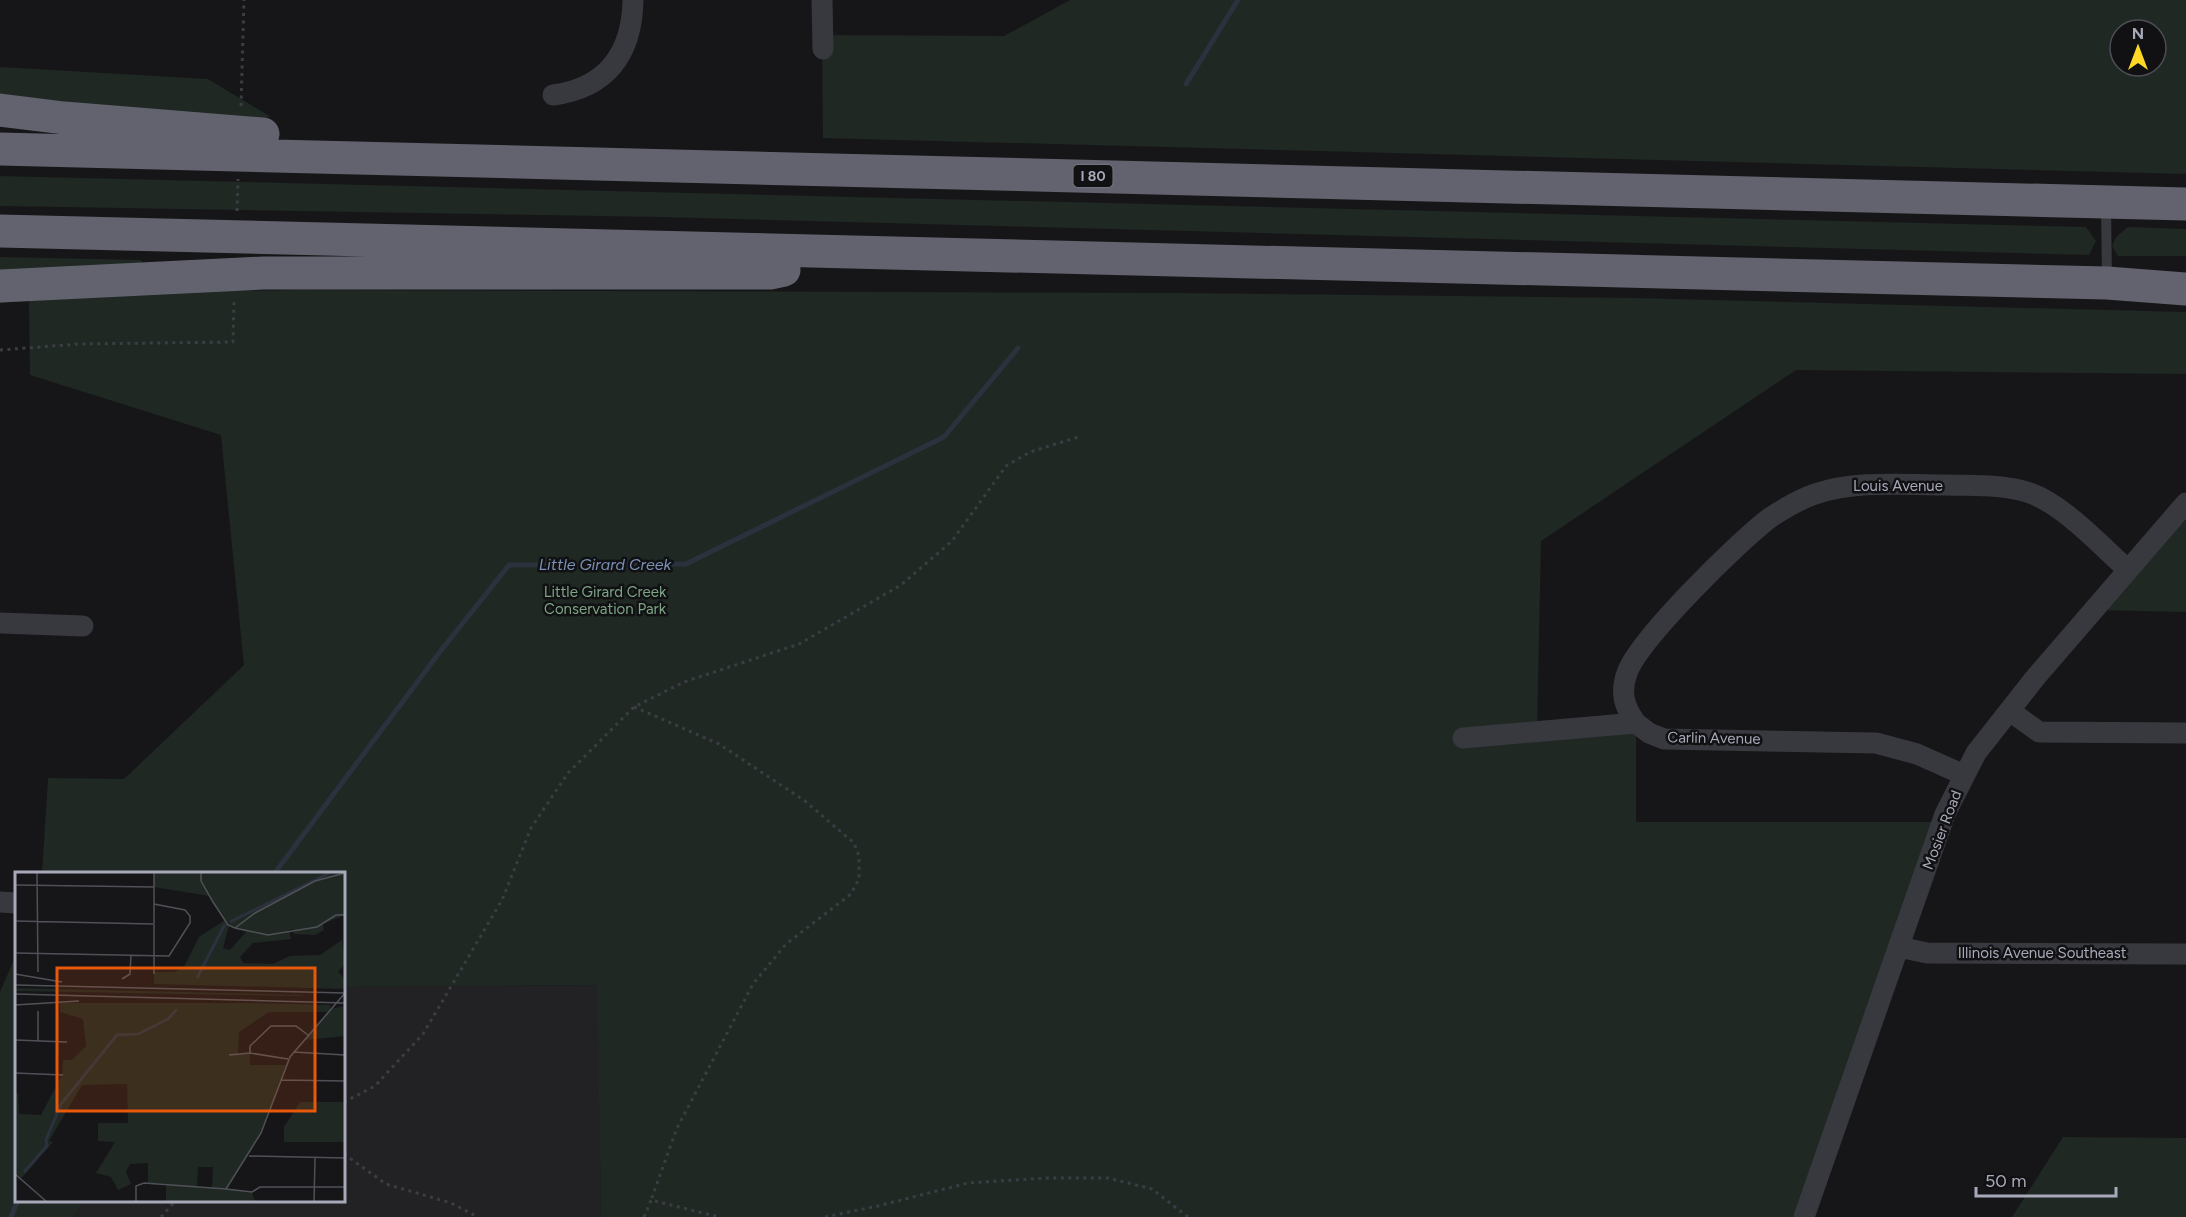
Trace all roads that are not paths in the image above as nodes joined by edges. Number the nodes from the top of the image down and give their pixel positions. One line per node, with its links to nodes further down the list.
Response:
1 (633, 0): 4 (street)
2 (822, 0): 3 (street)
3 (823, 49)
4 (553, 95)
5 (0, 110): 7 (highway)
6 (0, 149): 7 (highway, I 80)
7 (560, 163): 8 (highway, I 80)
8 (2106, 201): 9 (highway, I 80); 12 (lane)
9 (2186, 204)
10 (0, 231): 11 (highway)
11 (856, 253): 12 (highway); 13 (highway)
12 (2107, 283): 14 (highway)
13 (0, 285)
14 (2180, 288)
15 (2186, 502): 16 (street, Mosier Road)
16 (2127, 569): 19 (street, Mosier Road); 20 (street, Louis Avenue)
17 (0, 623): 18 (street)
18 (82, 626)
19 (2010, 711): 21 (street); 23 (street, Mosier Road)
20 (1636, 723): 22 (street); 23 (street, Carlin Avenue)
21 (2186, 733)
22 (1462, 738)
23 (1964, 775): 26 (street, Mosier Road)
24 (0, 902): 25 (street)
25 (15, 903)
26 (1899, 947): 27 (street, Illinois Avenue Southeast); 28 (street, Mosier Road)
27 (2186, 954)
28 (1804, 1217)

